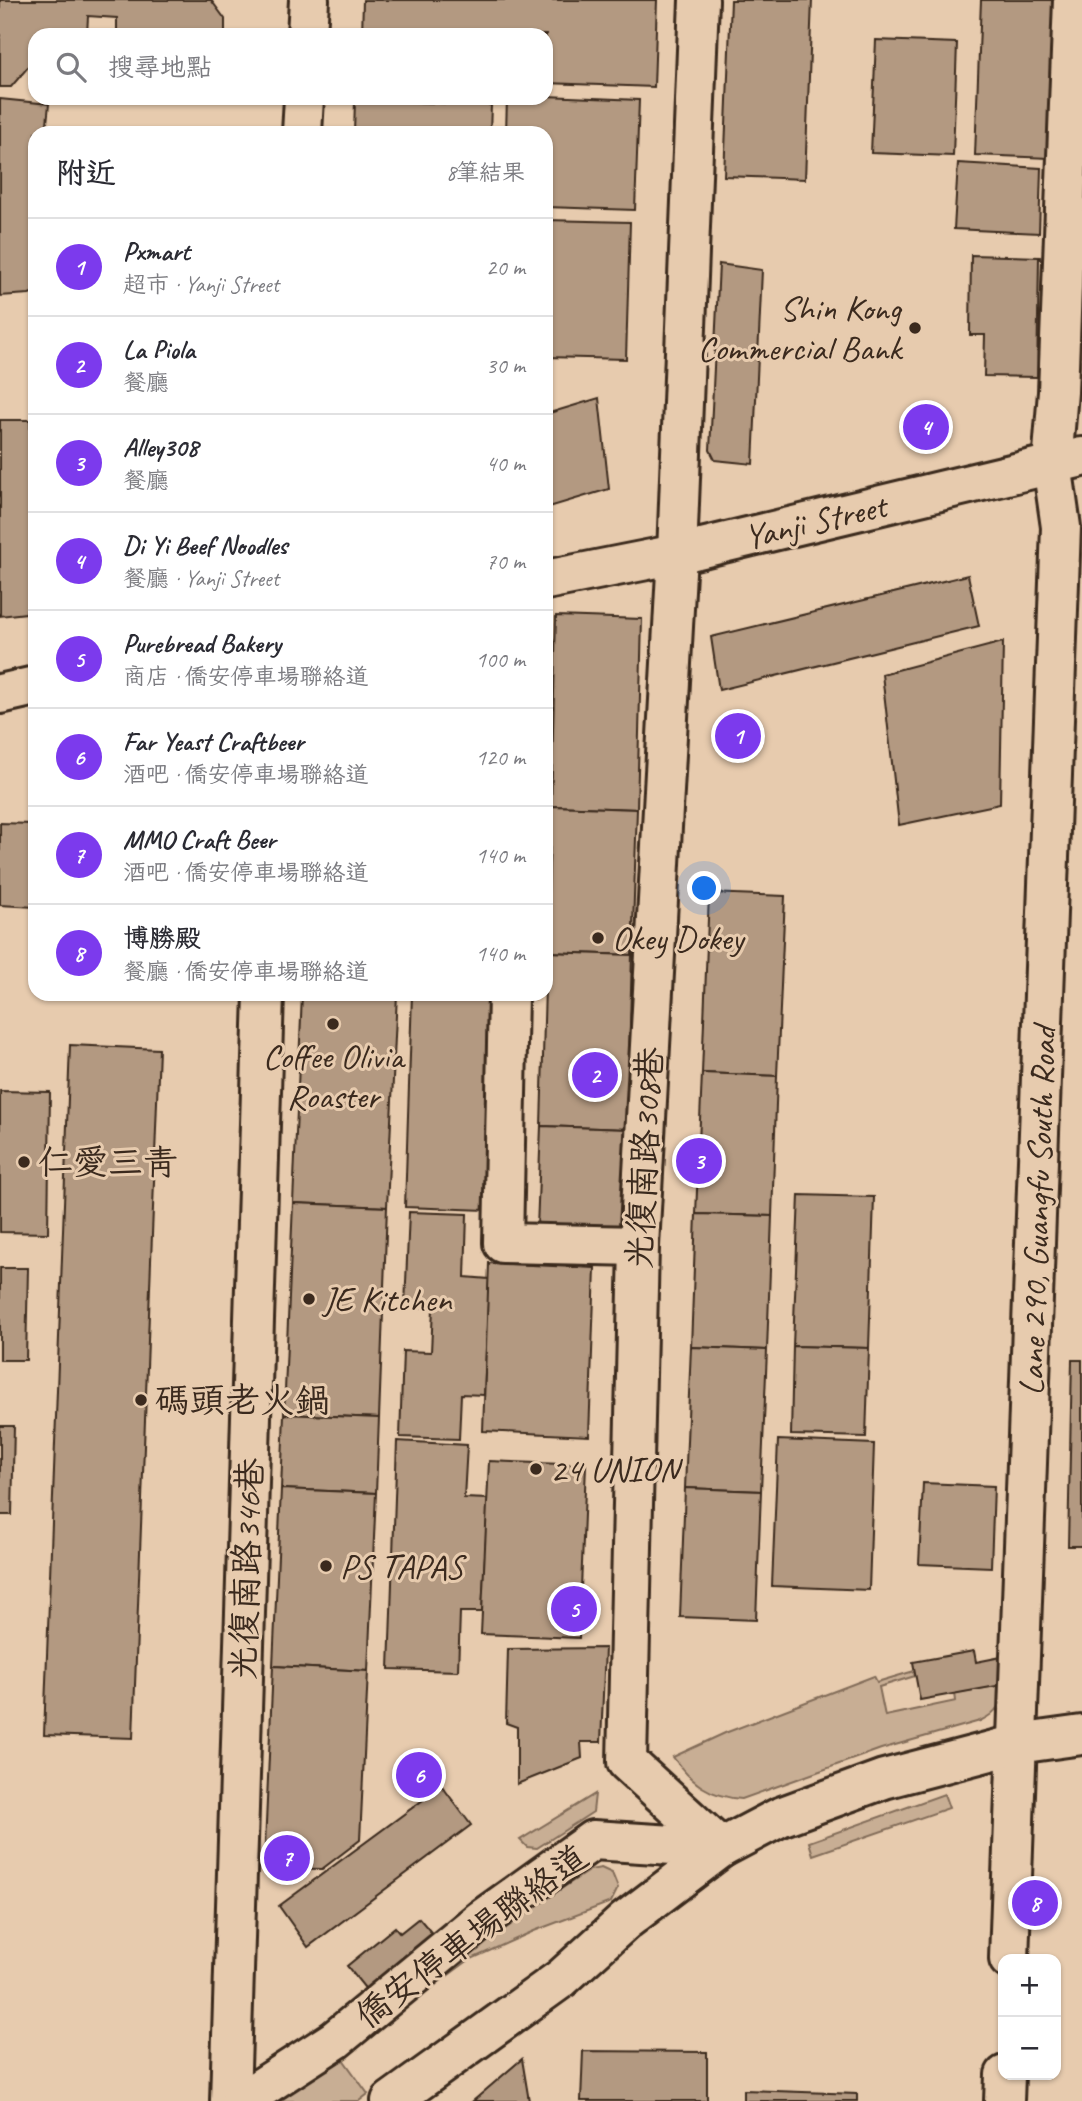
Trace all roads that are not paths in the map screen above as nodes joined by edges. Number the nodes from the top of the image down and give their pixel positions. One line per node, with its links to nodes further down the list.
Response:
1 (309, 0): 4 (street)
2 (699, 0): 8 (street, 光復南路308巷)
3 (1073, 0): 7 (street, Lane 290, Guangfu South Road)
4 (307, 28)
5 (304, 105): 6 (street)
6 (302, 126)
7 (1067, 461): 8 (street, Yanji Street); 16 (street, Lane 290, Guangfu South Road)
8 (677, 554): 9 (street, Yanji Street); 14 (street, 光復南路308巷)
9 (553, 579)
10 (28, 688): 11 (street)
11 (0, 694)
12 (264, 1001): 20 (street, 光復南路346巷)
13 (508, 1001): 14 (street)
14 (639, 1246): 17 (street, 光復南路308巷)
15 (1082, 1735): 16 (street)
16 (1017, 1744): 17 (street); 18 (street, Lane 290, Guangfu South Road)
17 (721, 1848): 21 (street, 僑安停車場聯絡道); 22 (street)
18 (1009, 1954)
19 (1005, 2080): 23 (street)
20 (229, 2101)
21 (241, 2101)
22 (391, 2101)
23 (1004, 2101)

